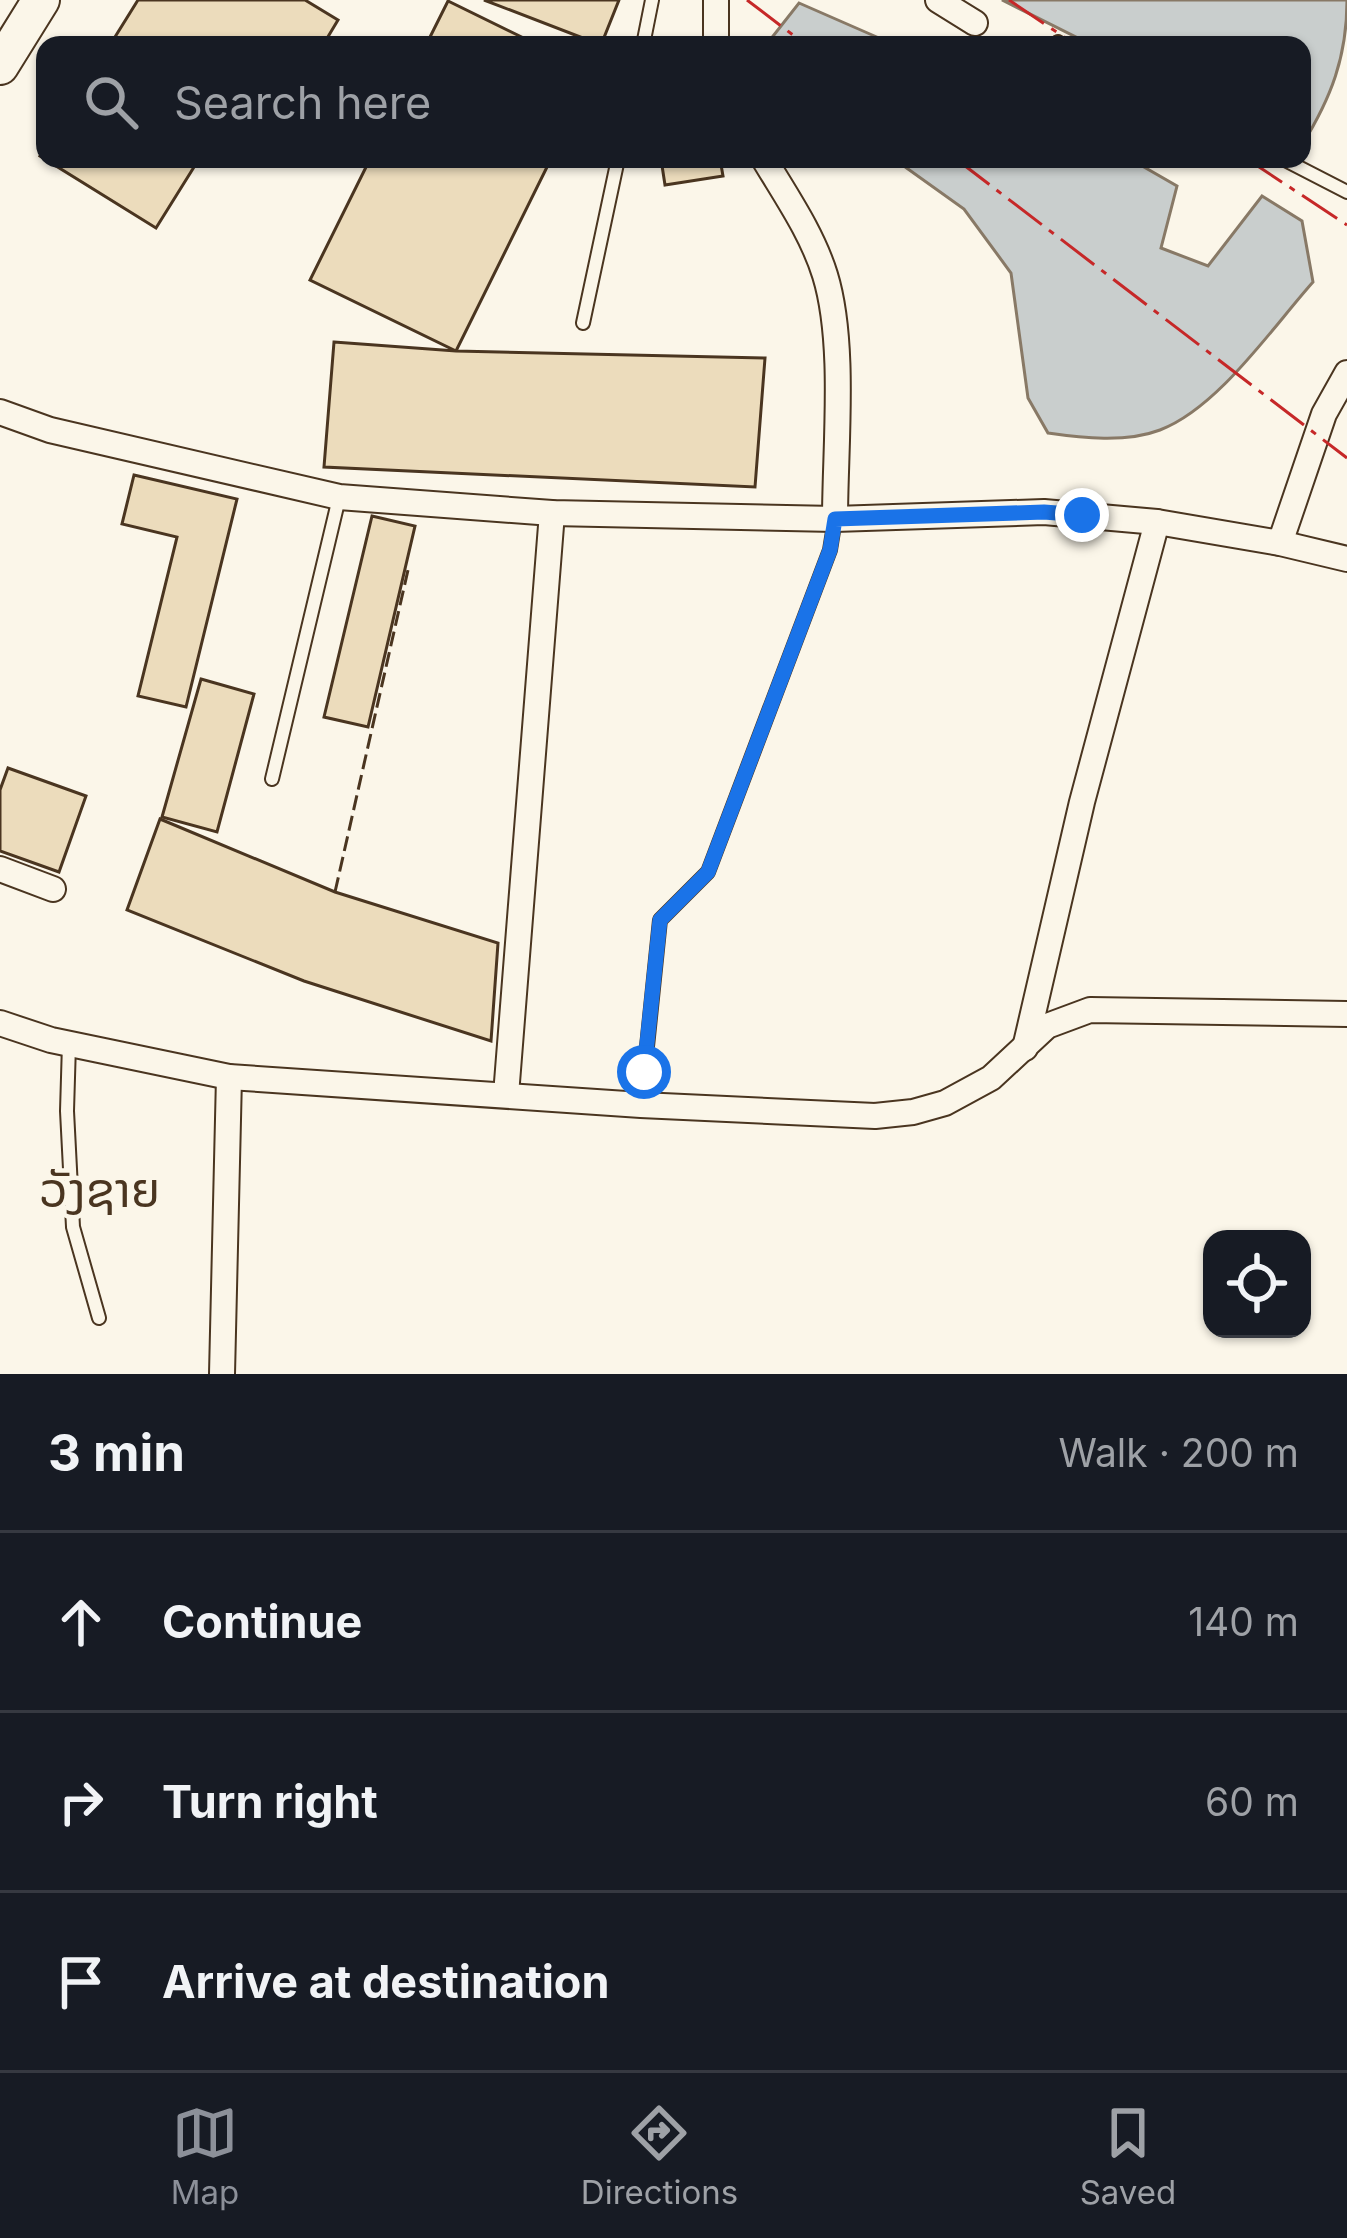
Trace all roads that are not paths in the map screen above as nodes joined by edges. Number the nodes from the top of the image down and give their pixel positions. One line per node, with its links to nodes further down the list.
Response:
1 (41, 0): 8 (main road)
2 (652, 0): 6 (lane)
3 (716, 0): 7 (street)
4 (938, 0): 5 (street)
5 (975, 23)
6 (645, 36)
7 (716, 36)
8 (5, 47)
9 (616, 168): 13 (lane)
10 (769, 168): 18 (street)
11 (1300, 168): 12 (lane)
12 (1347, 192)
13 (583, 323)
14 (1347, 373): 20 (street)
15 (0, 412): 16 (street)
16 (339, 497): 17 (street); 22 (lane)
17 (552, 513): 18 (street); 30 (street)
18 (835, 519): 19 (street); 31 (lane)
19 (1157, 522): 20 (street); 28 (street)
20 (1280, 543): 21 (street)
21 (1347, 559)
22 (272, 779)
23 (0, 869): 24 (street)
24 (52, 890)
25 (1347, 1014): 28 (street)
26 (0, 1023): 27 (street)
27 (69, 1043): 29 (street); 32 (lane)
28 (1024, 1050): 31 (street)
29 (229, 1077): 30 (street); 33 (street)
30 (506, 1095): 31 (street)
31 (641, 1105)
32 (99, 1318)
33 (222, 1374)

